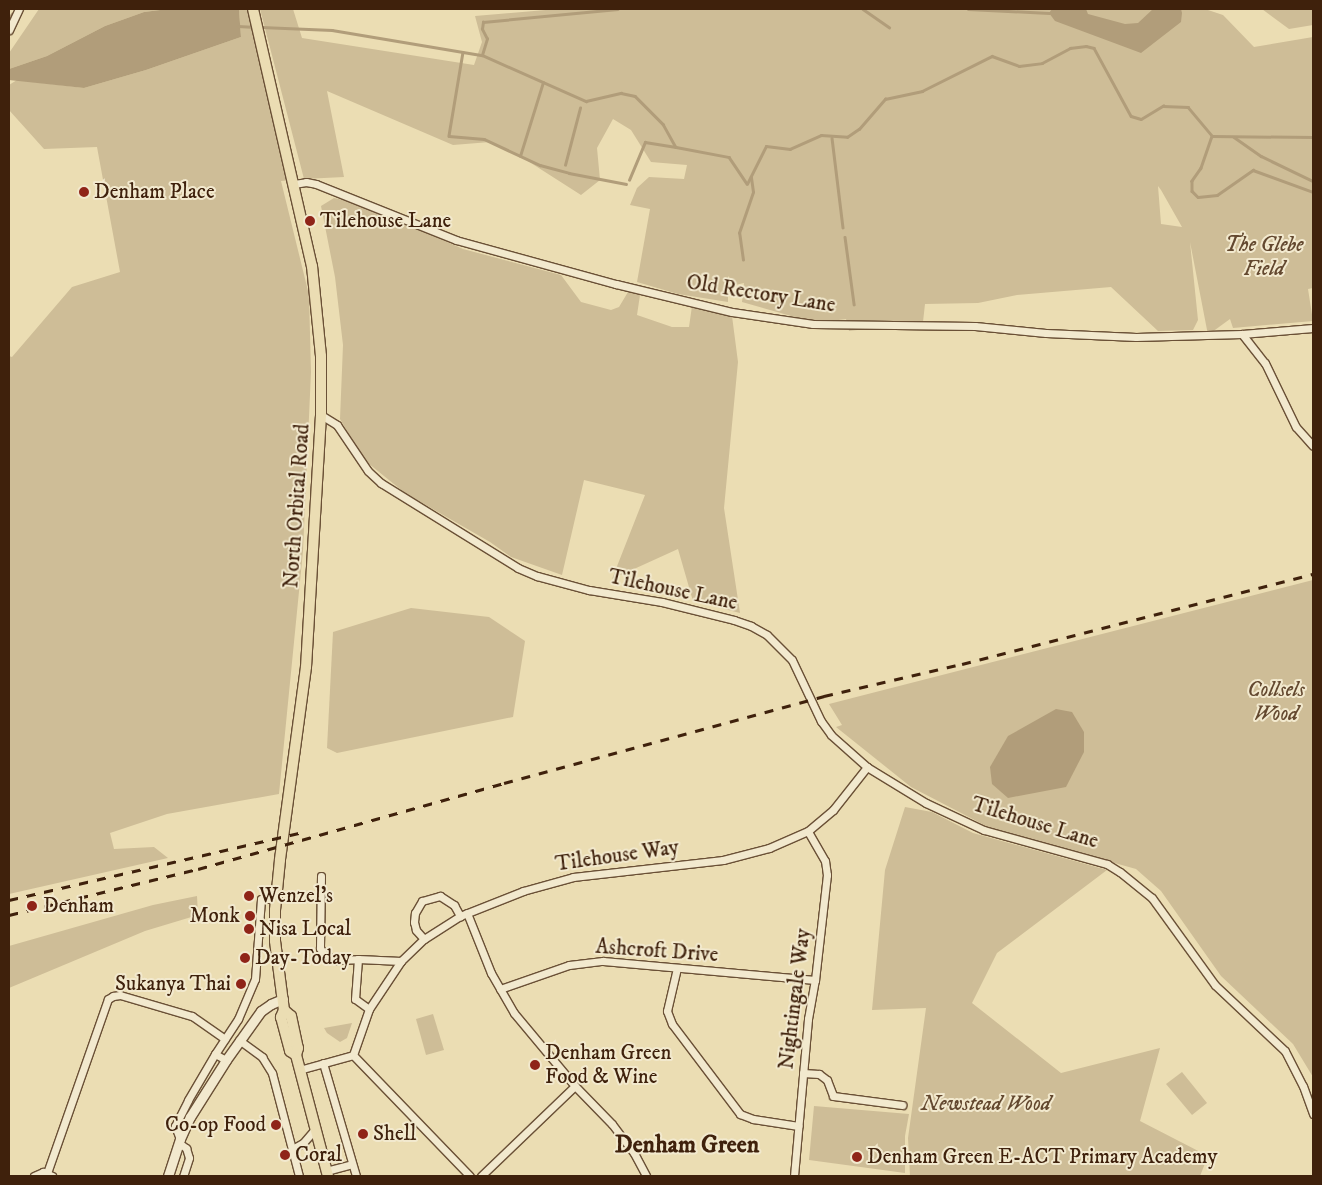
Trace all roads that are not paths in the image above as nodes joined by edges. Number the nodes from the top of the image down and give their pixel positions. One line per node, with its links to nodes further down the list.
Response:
1 (19, 9): 3 (street)
2 (253, 12): 4 (main road, North Orbital Road)
3 (9, 30)
4 (294, 184): 6 (street, Old Rectory Lane); 7 (main road, North Orbital Road)
5 (1313, 328): 6 (street, Old Rectory Lane)
6 (1242, 334): 8 (street)
7 (322, 415): 9 (street, Tilehouse Lane); 12 (main road, North Orbital Road)
8 (1313, 446)
9 (867, 767): 10 (street, Tilehouse Way); 32 (street, Tilehouse Lane)
10 (808, 832): 13 (street, Tilehouse Way); 18 (street, Nightingale Way)
11 (321, 876): 15 (street)
12 (276, 899): 20 (main road, North Orbital Road); 22 (street)
13 (464, 914): 14 (street, Tilehouse Way); 14 (street); 19 (street)
14 (424, 939): 16 (street, Tilehouse Way)
15 (358, 959): 16 (street); 21 (street)
16 (401, 961): 21 (street, Tilehouse Way)
17 (676, 968): 18 (street, Ashcroft Drive); 19 (street, Ashcroft Drive); 33 (street)
18 (815, 980): 29 (street, Nightingale Way)
19 (500, 990): 30 (street)
20 (283, 999): 23 (street); 28 (main road, North Orbital Road)
21 (369, 1009): 25 (street, Tilehouse Way)
22 (225, 1039): 24 (street); 38 (street)
23 (239, 1040): 26 (street); 36 (street)
24 (215, 1054): 26 (street); 35 (street)
25 (353, 1056): 27 (street); 45 (street)
26 (226, 1060): 35 (street)
27 (323, 1063): 28 (street); 37 (street)
28 (299, 1070): 34 (main road, North Orbital Road)
29 (803, 1073): 31 (street); 33 (street, Nightingale Way)
30 (575, 1086): 46 (street); 47 (street)
31 (902, 1105)
32 (1313, 1114)
33 (798, 1126): 48 (street, Nightingale Way)
34 (315, 1129): 36 (street); 39 (main road, North Orbital Road)
35 (179, 1141): 41 (street); 42 (street)
36 (292, 1149): 43 (street)
37 (352, 1164): 39 (street); 44 (street)
38 (49, 1174): 40 (street)
39 (327, 1174)
40 (34, 1176)
41 (168, 1176)
42 (182, 1176)
43 (299, 1176)
44 (356, 1176)
45 (470, 1176)
46 (481, 1176)
47 (646, 1176)
48 (794, 1176)

